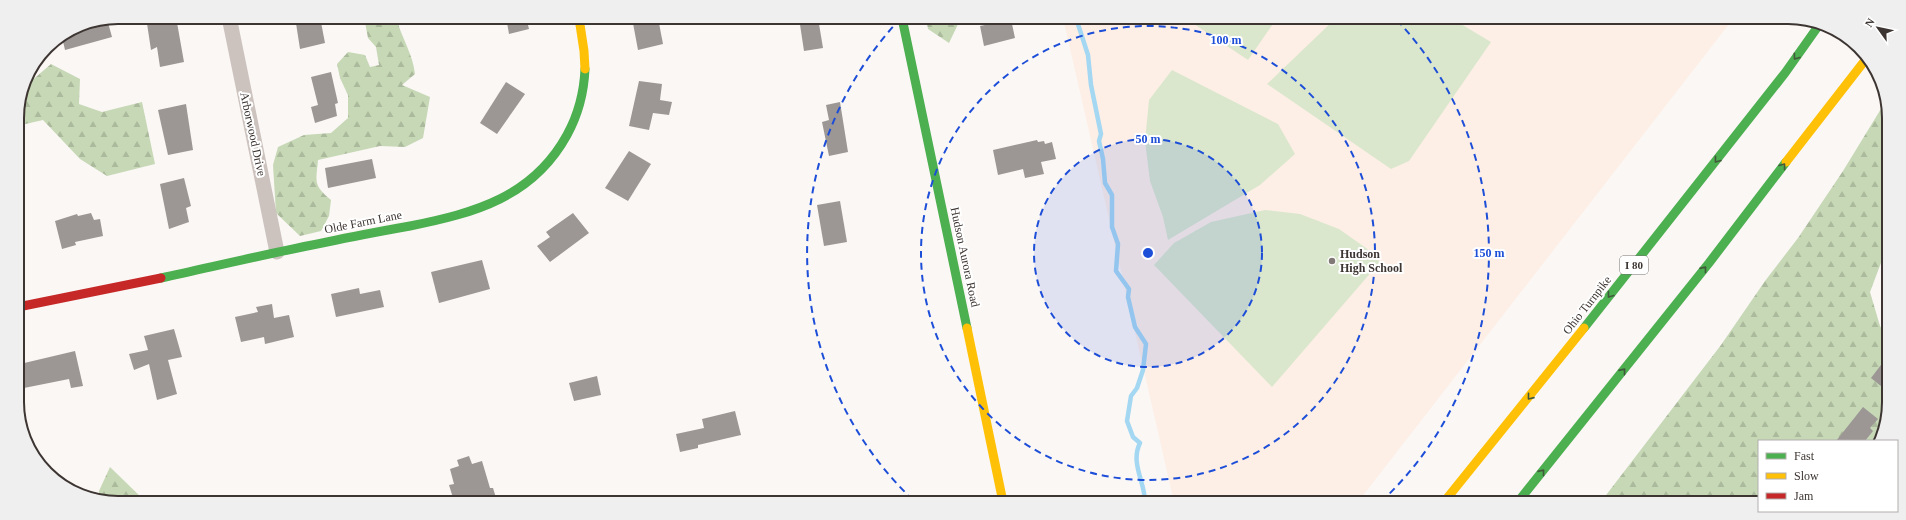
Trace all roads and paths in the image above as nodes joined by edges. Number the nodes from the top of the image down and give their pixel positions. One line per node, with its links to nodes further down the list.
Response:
1 (230, 24): 6 (street, Arborwood Drive)
2 (579, 24): 6 (main road, Olde Farm Lane)
3 (903, 24): 8 (main road, Hudson Aurora Road)
4 (1816, 29): 9 (main road, Ohio Turnpike / I 80, one-way to 9)
5 (1863, 63): 10 (main road, one-way to 5)
6 (277, 252): 7 (main road, Olde Farm Lane)
7 (24, 306)
8 (1002, 496)
9 (1449, 496)
10 (1522, 496)

